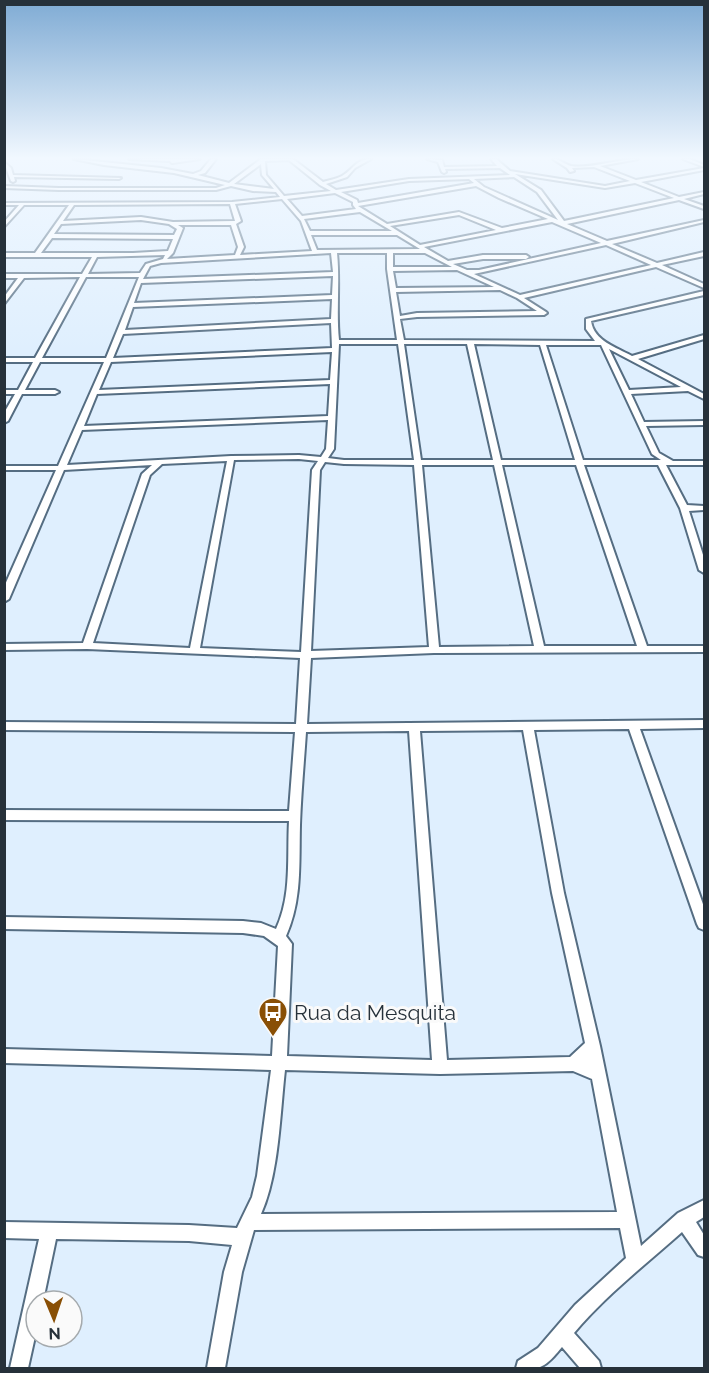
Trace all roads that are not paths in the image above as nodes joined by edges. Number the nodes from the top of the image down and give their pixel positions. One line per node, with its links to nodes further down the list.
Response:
1 (73, 223): 11 (street)
2 (174, 223): 19 (street)
3 (178, 223): 12 (street)
4 (303, 223): 15 (street)
5 (384, 223): 13 (street)
6 (405, 223): 13 (street)
7 (484, 223): 14 (street)
8 (532, 223): 14 (street)
9 (563, 223): 20 (street)
10 (696, 223): 20 (street)
11 (58, 224): 18 (street)
12 (233, 224): 30 (street)
13 (389, 226): 16 (street); 17 (street)
14 (501, 230): 21 (street)
15 (308, 232): 16 (street); 24 (street)
16 (386, 232): 17 (street)
17 (400, 233): 21 (street)
18 (49, 236): 19 (street); 28 (street)
19 (176, 237): 25 (street)
20 (608, 243): 31 (street); 34 (street)
21 (423, 249): 22 (street); 33 (street)
22 (390, 250): 23 (street); 35 (street)
23 (334, 251): 24 (street); 37 (street)
24 (315, 252): 30 (street)
25 (170, 253): 29 (street); 32 (street)
26 (705, 254): 34 (street)
27 (4, 255): 28 (street)
28 (37, 255): 29 (street)
29 (95, 256): 41 (street)
30 (237, 256): 32 (street)
31 (544, 257): 33 (street); 38 (street)
32 (160, 261): 42 (street)
33 (446, 263): 36 (street)
34 (656, 264): 43 (street); 48 (street)
35 (390, 269): 36 (street); 45 (street)
36 (462, 271): 38 (street)
37 (336, 274): 42 (street); 47 (street)
38 (477, 274): 44 (street)
39 (4, 276): 40 (street)
40 (22, 276): 41 (street); 49 (street)
41 (86, 276): 42 (street); 62 (street)
42 (141, 278): 50 (street)
43 (705, 286)
44 (502, 289): 45 (street); 48 (street)
45 (395, 290): 51 (street)
46 (705, 293): 58 (street)
47 (335, 297): 50 (street); 52 (street)
48 (519, 297): 51 (street)
49 (4, 303)
50 (131, 305): 53 (street)
51 (397, 315): 57 (street)
52 (334, 321): 53 (street); 59 (street)
53 (121, 332): 63 (street)
54 (705, 337): 60 (street)
55 (470, 342): 56 (street); 57 (street); 83 (street)
56 (542, 342): 58 (street); 84 (street)
57 (402, 343): 59 (street); 81 (street)
58 (601, 343): 60 (street); 70 (street)
59 (335, 346): 63 (street); 64 (street)
60 (633, 358): 65 (street)
61 (4, 360): 62 (street)
62 (38, 360): 63 (street); 67 (street)
63 (107, 360): 69 (street)
64 (334, 382): 69 (street); 72 (street)
65 (693, 389): 70 (street); 71 (street)
66 (4, 392): 67 (street)
67 (19, 392): 68 (street); 73 (street)
68 (55, 392)
69 (94, 392): 76 (street)
70 (628, 392): 75 (street)
71 (705, 397)
72 (330, 418): 76 (street); 79 (street)
73 (4, 421)
74 (705, 423): 75 (street)
75 (643, 424): 78 (street)
76 (78, 428): 87 (street)
77 (231, 458): 79 (street); 80 (street); 99 (street)
78 (658, 458): 82 (street); 84 (street); 89 (street)
79 (323, 460): 81 (street); 100 (street)
80 (159, 463): 85 (street); 88 (street)
81 (418, 463): 83 (street); 97 (street)
82 (705, 463)
83 (498, 464): 84 (street); 98 (street)
84 (580, 464): 95 (street)
85 (131, 465): 87 (street); 88 (street)
86 (4, 468): 87 (street)
87 (62, 468): 92 (street)
88 (146, 474): 93 (street)
89 (684, 508): 90 (street); 91 (street)
90 (705, 508)
91 (705, 570)
92 (4, 599)
93 (87, 646): 94 (street); 99 (street)
94 (4, 648)
95 (643, 649): 96 (street); 98 (street)
96 (705, 649)
97 (434, 650): 98 (street); 100 (street)
98 (540, 650)
99 (194, 651): 100 (street)
100 (306, 654): 106 (street)
101 (633, 724): 102 (street); 103 (street); 110 (street)
102 (705, 724)
103 (528, 725): 105 (street); 112 (street)
104 (4, 726): 106 (street)
105 (414, 727): 106 (street); 116 (street)
106 (301, 728): 108 (street)
107 (4, 815): 108 (street)
108 (294, 816): 111 (street)
109 (4, 922): 111 (street)
110 (705, 924)
111 (279, 937): 114 (street)
112 (593, 1046): 115 (street); 117 (street)
113 (4, 1056): 114 (street)
114 (279, 1062): 116 (street); 121 (street)
115 (573, 1064): 116 (street); 117 (street)
116 (440, 1067)
117 (598, 1074): 120 (street)
118 (705, 1208): 119 (street)
119 (684, 1219): 124 (street); 125 (street)
120 (626, 1220): 121 (street); 125 (street)
121 (246, 1229): 123 (street); 128 (street)
122 (4, 1230): 123 (street)
123 (49, 1231): 127 (street)
124 (705, 1249)
125 (635, 1262): 126 (street)
126 (562, 1332): 129 (street); 130 (street)
127 (19, 1368)
128 (216, 1368)
129 (525, 1368)
130 (592, 1368)

